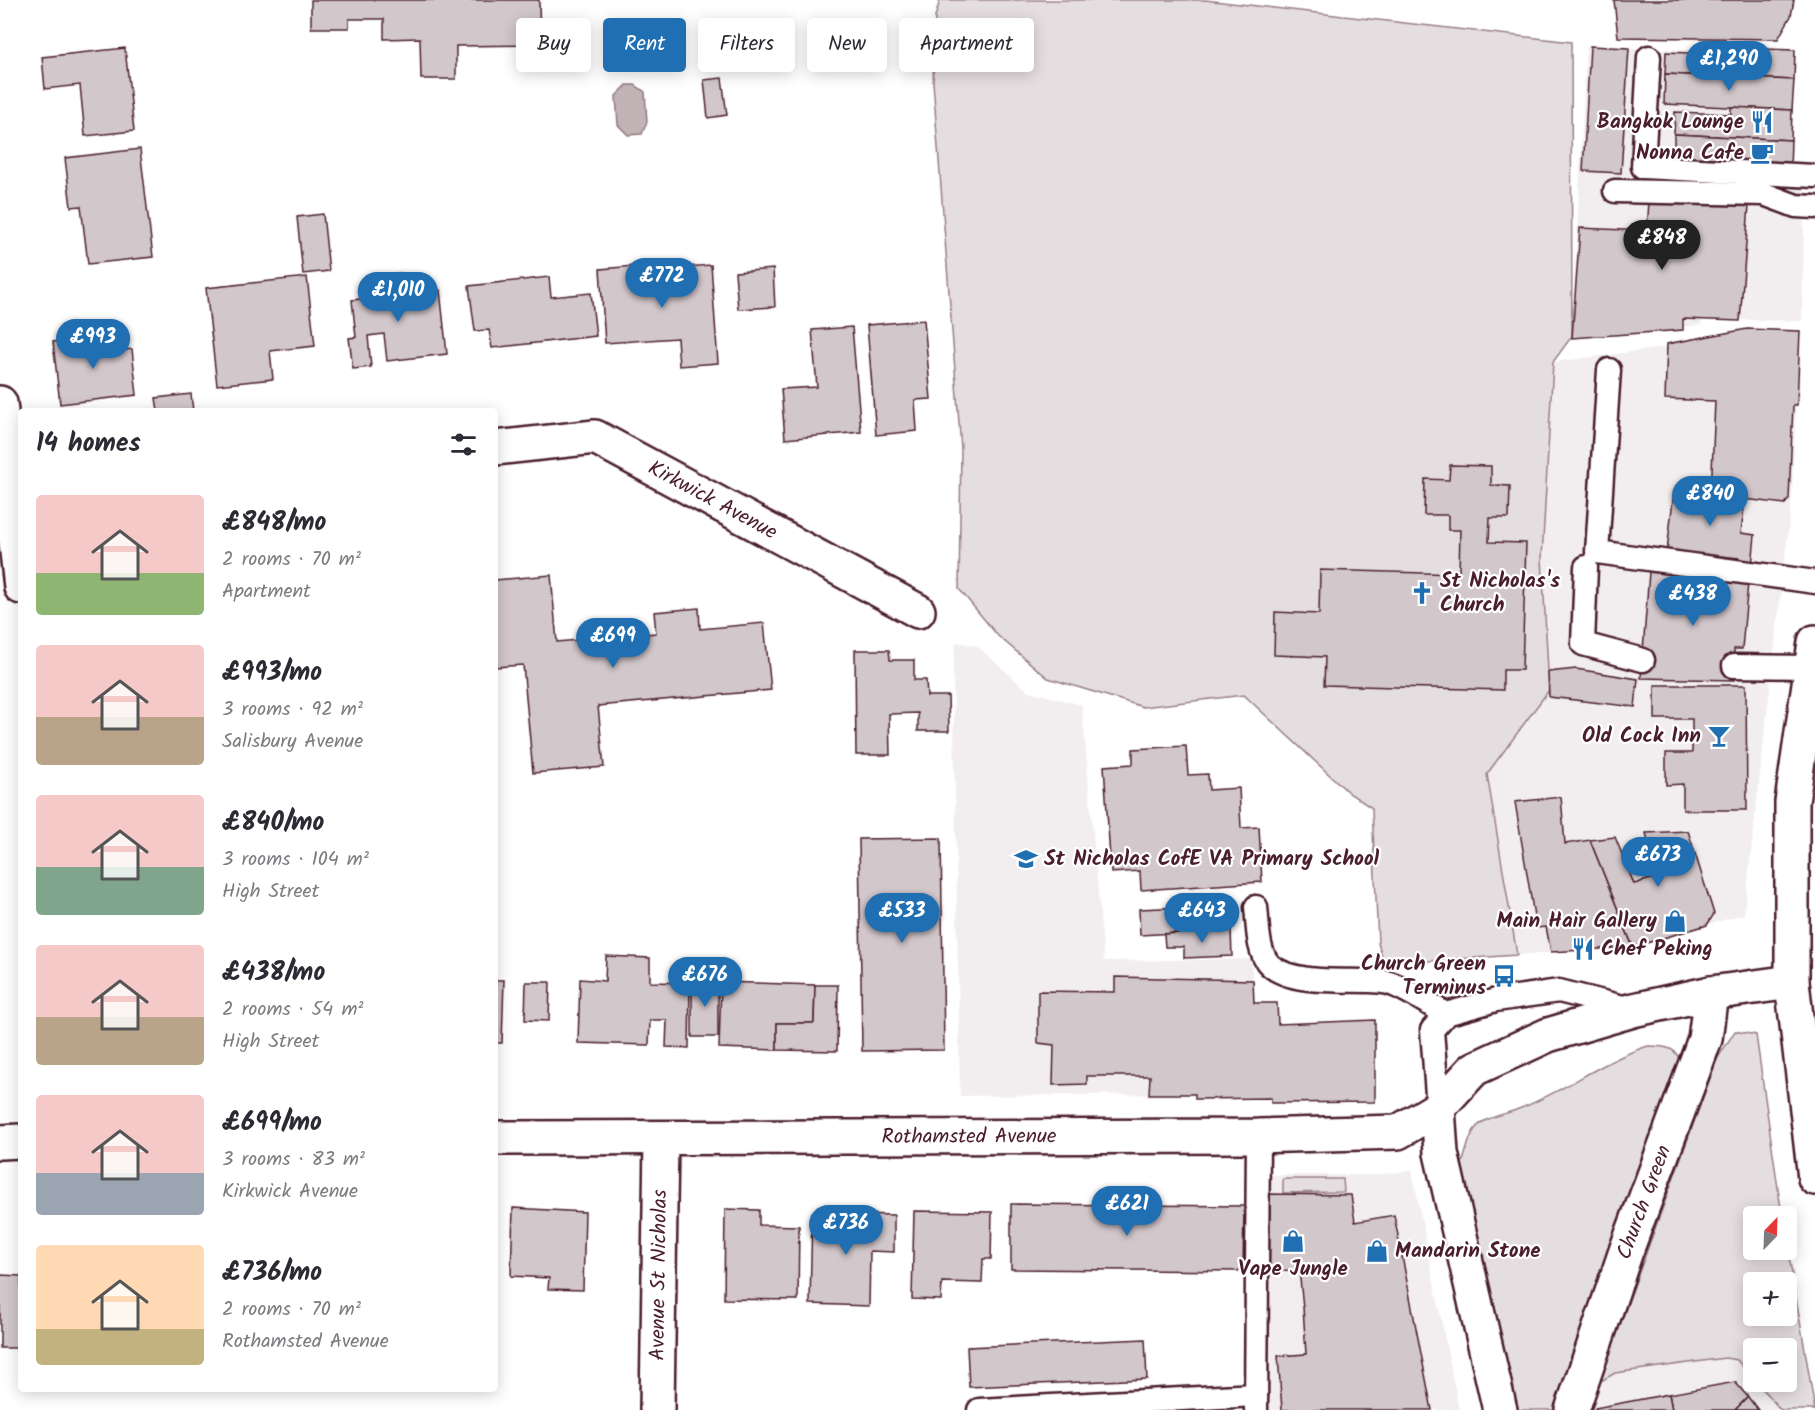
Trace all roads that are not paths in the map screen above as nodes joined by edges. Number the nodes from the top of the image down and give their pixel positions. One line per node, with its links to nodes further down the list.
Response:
1 (1649, 57): 2 (lane)
2 (1815, 176)
3 (1615, 190): 4 (lane)
4 (1815, 207)
5 (1609, 370): 11 (lane)
6 (0, 403): 8 (street)
7 (498, 448): 12 (street, Kirkwick Avenue)
8 (11, 503): 9 (street)
9 (18, 562)
10 (1586, 567): 14 (lane)
11 (1815, 582)
12 (918, 611)
13 (1813, 654): 15 (lane); 17 (street)
14 (1643, 660)
15 (1734, 666)
16 (1256, 907): 20 (lane)
17 (1792, 982): 18 (street); 27 (street)
18 (1711, 993): 19 (street); 32 (street, Church Green)
19 (1633, 1010): 20 (lane); 21 (street)
20 (1446, 1014): 21 (lane)
21 (1438, 1108): 22 (street, Rothamsted Avenue); 31 (street)
22 (1258, 1136): 24 (street, Rothamsted Avenue); 28 (lane)
23 (498, 1138): 24 (street, Rothamsted Avenue)
24 (661, 1139): 29 (street, Avenue St Nicholas)
25 (18, 1141): 26 (street)
26 (0, 1142)
27 (1815, 1178)
28 (1256, 1403): 30 (lane)
29 (657, 1410)
30 (979, 1410)
31 (1500, 1410)
32 (1572, 1410)

